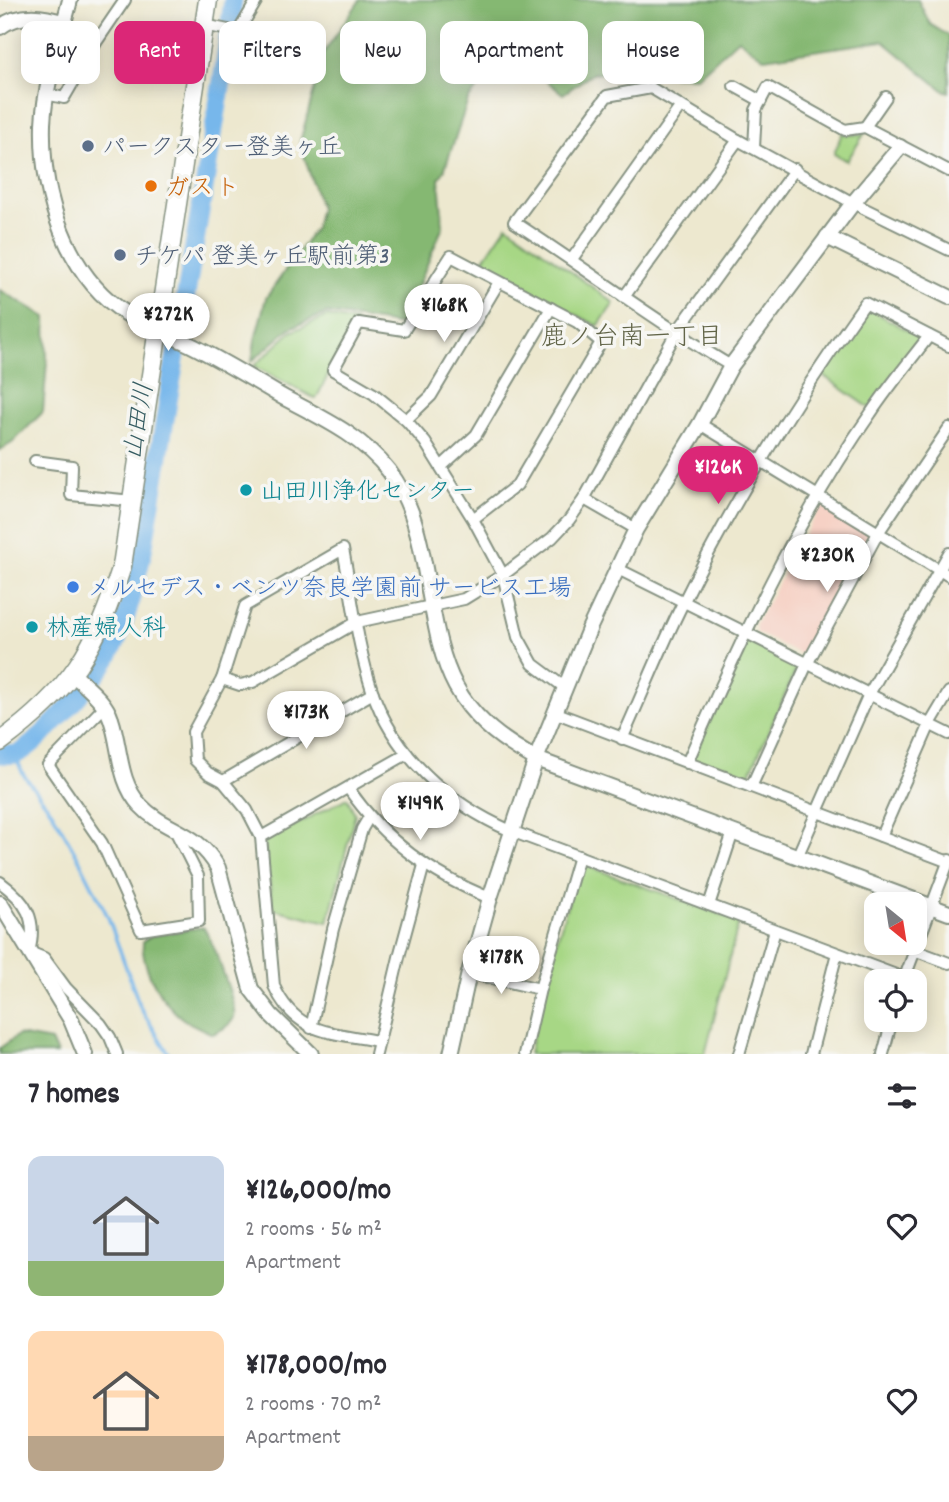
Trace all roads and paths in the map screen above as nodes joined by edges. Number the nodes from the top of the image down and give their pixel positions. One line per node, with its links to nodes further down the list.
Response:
1 (69, 0): 6 (street)
2 (125, 0): 11 (street)
3 (208, 0): 8 (highway)
4 (257, 0): 8 (street)
5 (59, 21): 7 (street)
6 (64, 21)
7 (0, 27)
8 (212, 27): 29 (highway)
9 (49, 84): 11 (street)
10 (734, 86): 13 (street)
11 (47, 94): 29 (street)
12 (886, 97): 15 (street)
13 (761, 101): 15 (street); 18 (street)
14 (681, 106): 16 (street); 24 (street); 24 (street)
15 (865, 127): 17 (street)
16 (738, 140): 18 (street); 26 (street)
17 (900, 147): 20 (street); 21 (street)
18 (754, 148): 19 (street)
19 (794, 169): 21 (street); 30 (street)
20 (949, 172)
21 (853, 203): 22 (street); 23 (street)
22 (827, 237): 27 (street); 33 (street)
23 (949, 250)
24 (572, 259): 26 (street)
25 (499, 282): 28 (street); 34 (street); 34 (street)
26 (624, 296): 30 (street)
27 (949, 297)
28 (551, 308): 39 (street); 43 (street)
29 (159, 329): 42 (highway); 52 (street)
30 (676, 333): 33 (street); 41 (street)
31 (929, 335): 32 (street); 38 (street); 40 (street)
32 (949, 346)
33 (731, 366): 35 (street)
34 (406, 420): 39 (street)
35 (700, 424): 38 (street); 44 (street)
36 (949, 428): 45 (street)
37 (35, 461): 42 (street)
38 (761, 461): 40 (street); 51 (street)
39 (442, 466): 43 (street)
40 (818, 496): 45 (street); 54 (street)
41 (584, 499): 44 (street); 49 (street)
42 (133, 501): 56 (highway)
43 (473, 519): 49 (street)
44 (636, 529): 47 (street)
45 (878, 533): 48 (street); 55 (street)
46 (949, 553): 48 (street)
47 (618, 569): 51 (street); 58 (street)
48 (938, 569): 50 (street); 61 (street)
49 (503, 575): 52 (street); 58 (street)
50 (949, 576)
51 (683, 603): 54 (street); 66 (street)
52 (432, 607): 53 (street); 69 (street)
53 (357, 622): 57 (street); 57 (street); 60 (street)
54 (745, 633): 55 (street); 70 (street)
55 (807, 664): 61 (street); 72 (street)
56 (78, 679): 62 (street); 67 (highway)
57 (222, 679): 71 (street)
58 (564, 687): 63 (street)
59 (949, 692): 64 (street)
60 (373, 693): 68 (street); 71 (street)
61 (869, 694): 64 (street); 74 (street)
62 (101, 701): 76 (street); 76 (street)
63 (554, 712): 66 (street); 69 (street)
64 (930, 724): 65 (street); 79 (street)
65 (949, 734)
66 (622, 738): 70 (street)
67 (4, 740)
68 (407, 754): 73 (street); 77 (street)
69 (536, 760): 77 (street); 78 (street)
70 (687, 763): 72 (street)
71 (223, 781): 80 (street)
72 (751, 787): 74 (street)
73 (348, 788): 75 (street); 80 (street)
74 (816, 812): 79 (street); 82 (street)
75 (369, 817): 84 (street); 100 (street)
76 (174, 828): 103 (street)
77 (511, 831): 81 (street); 86 (street)
78 (733, 832): 82 (street); 88 (street)
79 (881, 836): 83 (street)
80 (261, 837): 100 (street)
81 (579, 856): 88 (street); 99 (street)
82 (797, 857): 89 (street)
83 (949, 862): 89 (street)
84 (424, 865): 86 (street); 102 (street)
85 (0, 882): 93 (street)
86 (490, 898): 98 (street)
87 (0, 903): 93 (street)
88 (709, 905): 92 (street)
89 (932, 907): 90 (street); 91 (street)
90 (949, 913)
91 (928, 917)
92 (775, 930): 94 (street); 109 (street)
93 (29, 952): 104 (street); 105 (street)
94 (837, 953): 97 (street); 110 (street)
95 (928, 955): 96 (street)
96 (949, 963)
97 (876, 969)
98 (469, 973): 99 (street); 107 (street)
99 (540, 989): 108 (street)
100 (311, 1028): 102 (street)
101 (889, 1032): 111 (street)
102 (378, 1041): 106 (street)
103 (306, 1052)
104 (85, 1054)
105 (117, 1054)
106 (376, 1054)
107 (451, 1054)
108 (525, 1054)
109 (739, 1054)
110 (811, 1054)
111 (883, 1054)

